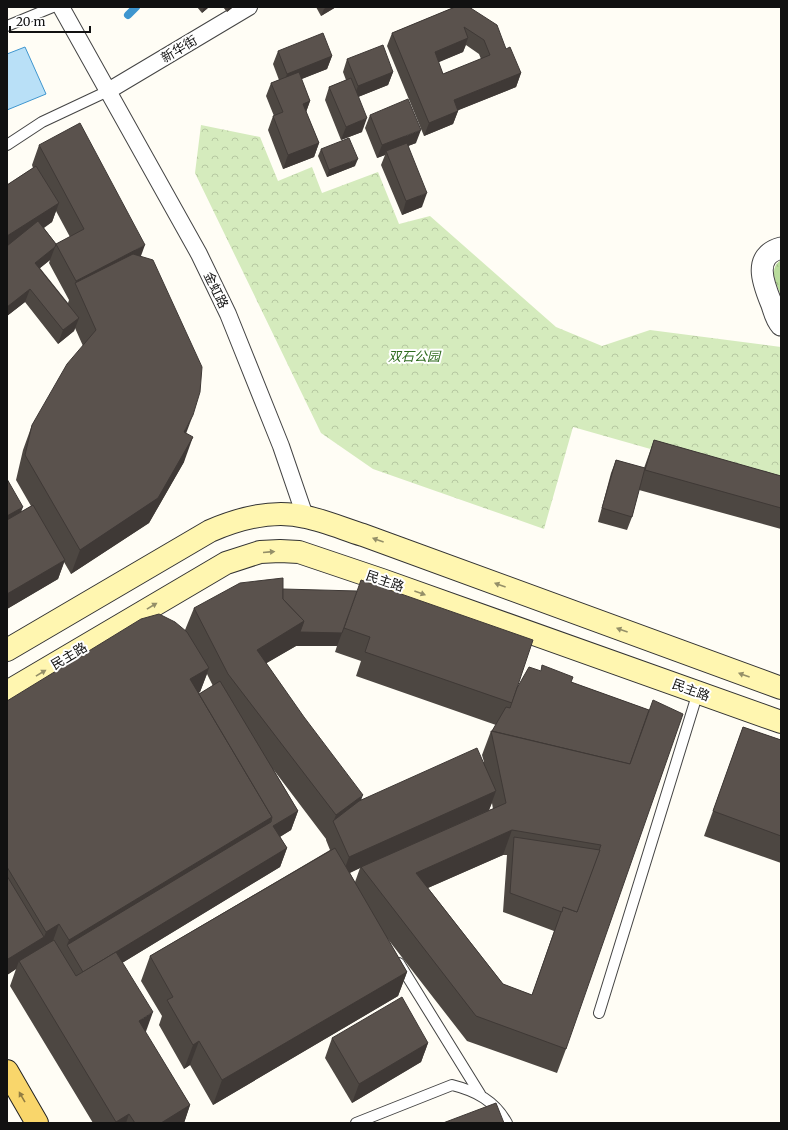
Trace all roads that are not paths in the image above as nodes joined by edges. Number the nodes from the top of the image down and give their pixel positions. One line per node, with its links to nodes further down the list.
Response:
1 (249, 7): 4 (street, 新华街)
2 (60, 9): 3 (lane); 4 (street, 金虹路)
3 (7, 26)
4 (108, 91): 5 (lane); 8 (street, 金虹路)
5 (7, 145)
6 (781, 248): 7 (street)
7 (781, 325)
8 (305, 516): 9 (main road); 10 (main road, one-way to 8)
9 (7, 650)
10 (781, 688)
11 (7, 692): 12 (main road, 民主路, one-way to 12)
12 (698, 692): 13 (main road, 民主路); 15 (lane)
13 (781, 722)
14 (393, 954): 17 (lane)
15 (599, 1013)
16 (7, 1071): 18 (main road, one-way to 16)
17 (480, 1094): 19 (lane); 20 (lane)
18 (37, 1123)
19 (356, 1123)
20 (507, 1123)

